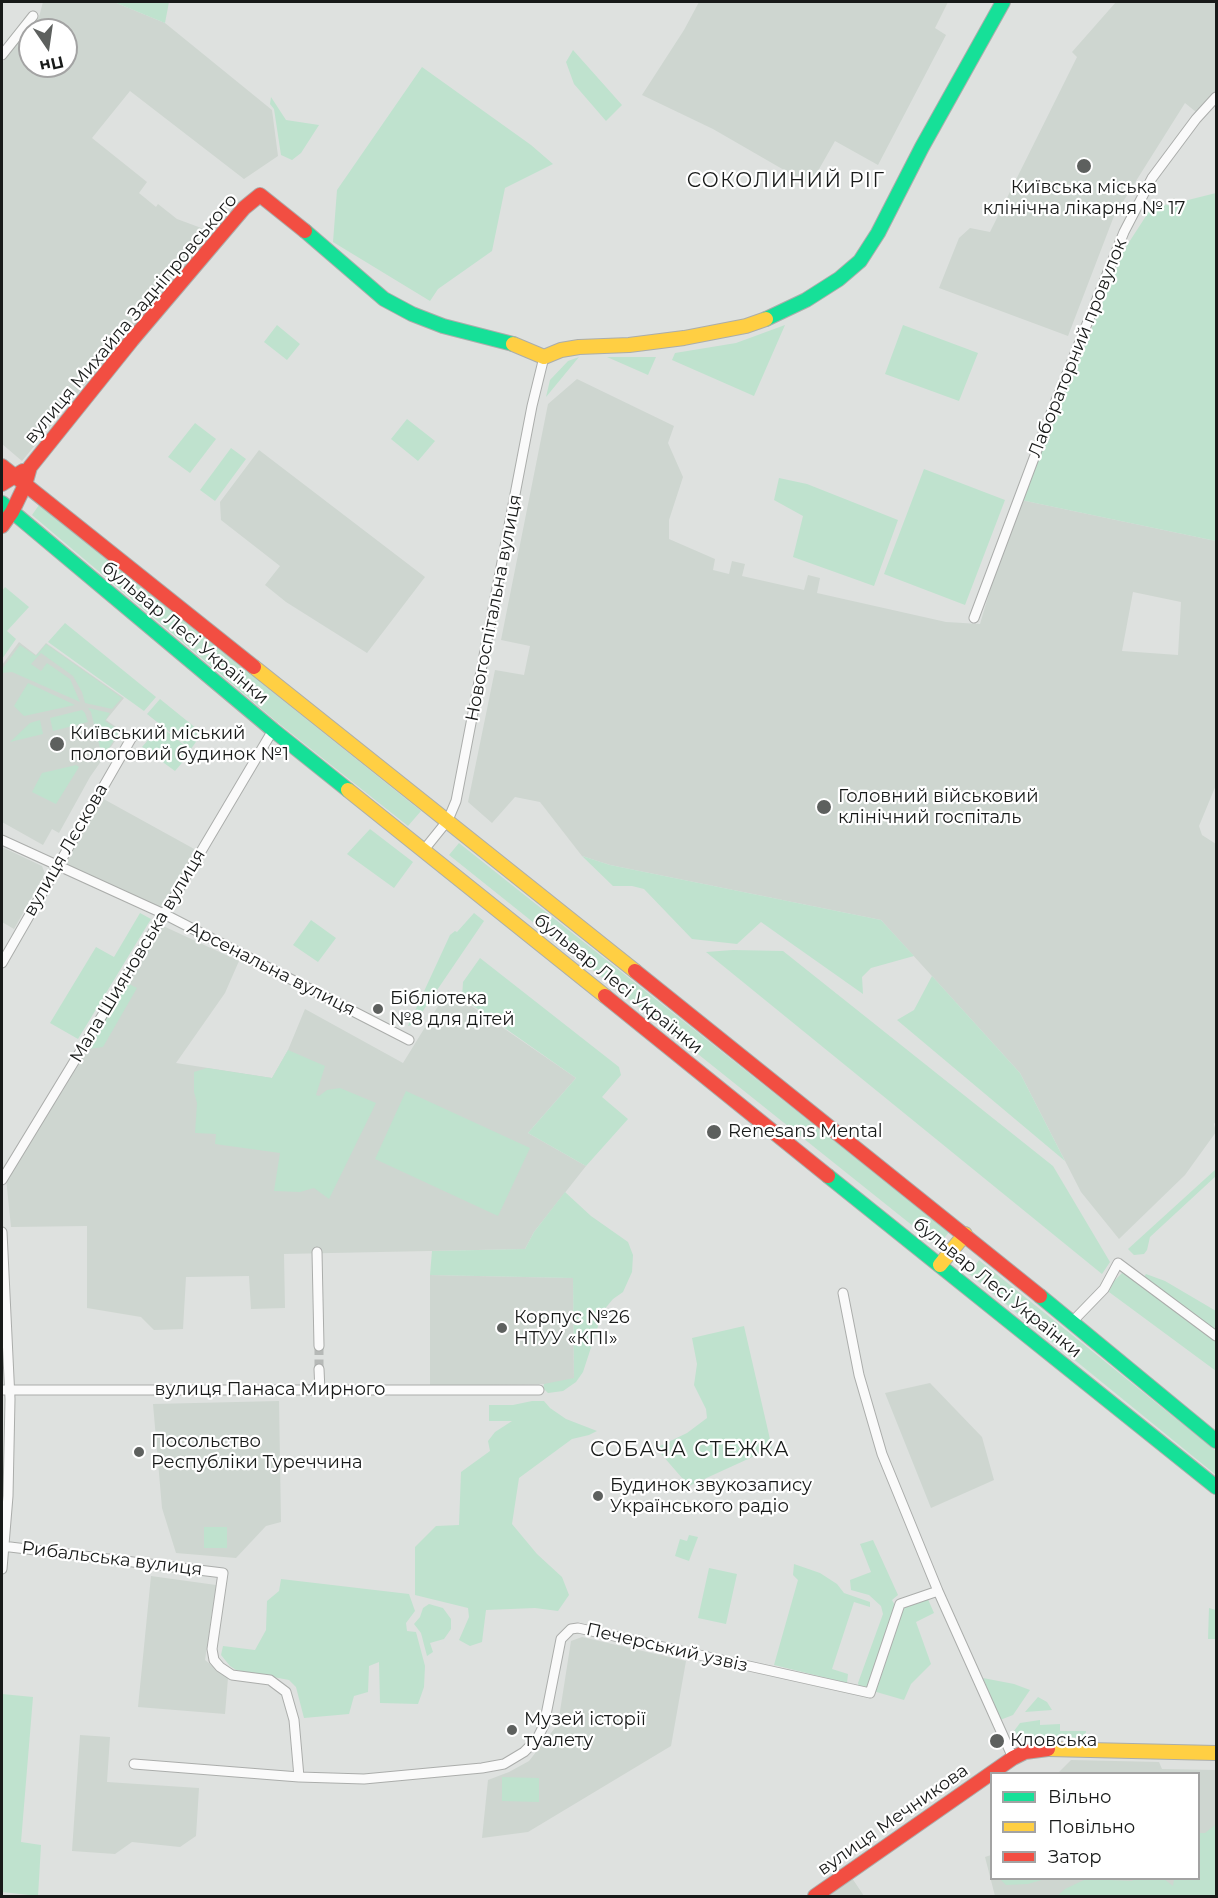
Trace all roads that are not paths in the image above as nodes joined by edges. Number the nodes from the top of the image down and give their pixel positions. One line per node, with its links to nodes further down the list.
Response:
1 (1003, 2): 5 (main road)
2 (33, 16): 3 (street)
3 (2, 55)
4 (1216, 97): 13 (street, Лабораторний провулок)
5 (544, 357): 7 (main road, вулиця Михайла Задніпровського); 16 (street, Новогоспітальна вулиця)
6 (2, 466): 8 (main road, бульвар Лесі Українки)
7 (30, 467): 8 (main road, вулиця Михайла Задніпровського); 10 (main road, вулиця Михайла Задніпровського)
8 (13, 475): 9 (main road, вулиця Михайла Задніпровського); 10 (main road, бульвар Лесі Українки)
9 (2, 484)
10 (25, 485): 11 (main road, вулиця Михайла Задніпровського); 16 (main road, бульвар Лесі Українки)
11 (7, 508): 12 (main road, вулиця Михайла Задніпровського); 14 (main road, бульвар Лесі Українки)
12 (2, 526)
13 (974, 618)
14 (273, 730): 18 (main road, бульвар Лесі Українки); 20 (street, Мала Шияновська вулиця)
15 (132, 736): 19 (street, вулиця Лєскова)
16 (448, 820): 18 (street, Новогоспітальна вулиця); 25 (main road, бульвар Лесі Українки)
17 (2, 840): 19 (street, Арсенальна вулиця)
18 (423, 851): 27 (main road, бульвар Лесі Українки)
19 (57, 866): 20 (street, Арсенальна вулиця); 21 (street, вулиця Лєскова)
20 (164, 914): 22 (street, Арсенальна вулиця); 23 (street, Мала Шияновська вулиця)
21 (2, 963)
22 (409, 1040)
23 (2, 1180)
24 (2, 1232): 33 (street)
25 (965, 1234): 27 (main road); 29 (main road, бульвар Лесі Українки)
26 (316, 1252): 31 (street)
27 (940, 1265): 37 (main road, бульвар Лесі Українки)
28 (843, 1293): 40 (street)
29 (1072, 1322): 30 (street); 36 (main road, бульвар Лесі Українки)
30 (1216, 1336)
31 (319, 1346)
32 (319, 1369): 35 (street)
33 (5, 1390): 35 (street, вулиця Панаса Мирного); 38 (street)
34 (539, 1390): 35 (street, вулиця Панаса Мирного)
35 (320, 1391)
36 (1216, 1441)
37 (1216, 1487)
38 (2, 1546): 39 (street); 46 (street, Рибальська вулиця)
39 (2, 1569)
40 (938, 1591): 42 (street); 46 (street, Печерський узвіз)
41 (1216, 1753): 42 (main road, вулиця Мечникова)
42 (1013, 1758): 44 (main road, вулиця Мечникова)
43 (134, 1764): 46 (street, Печерський узвіз)
44 (993, 1772)
45 (990, 1774): 47 (main road, вулиця Мечникова)
46 (298, 1777)
47 (814, 1896)

